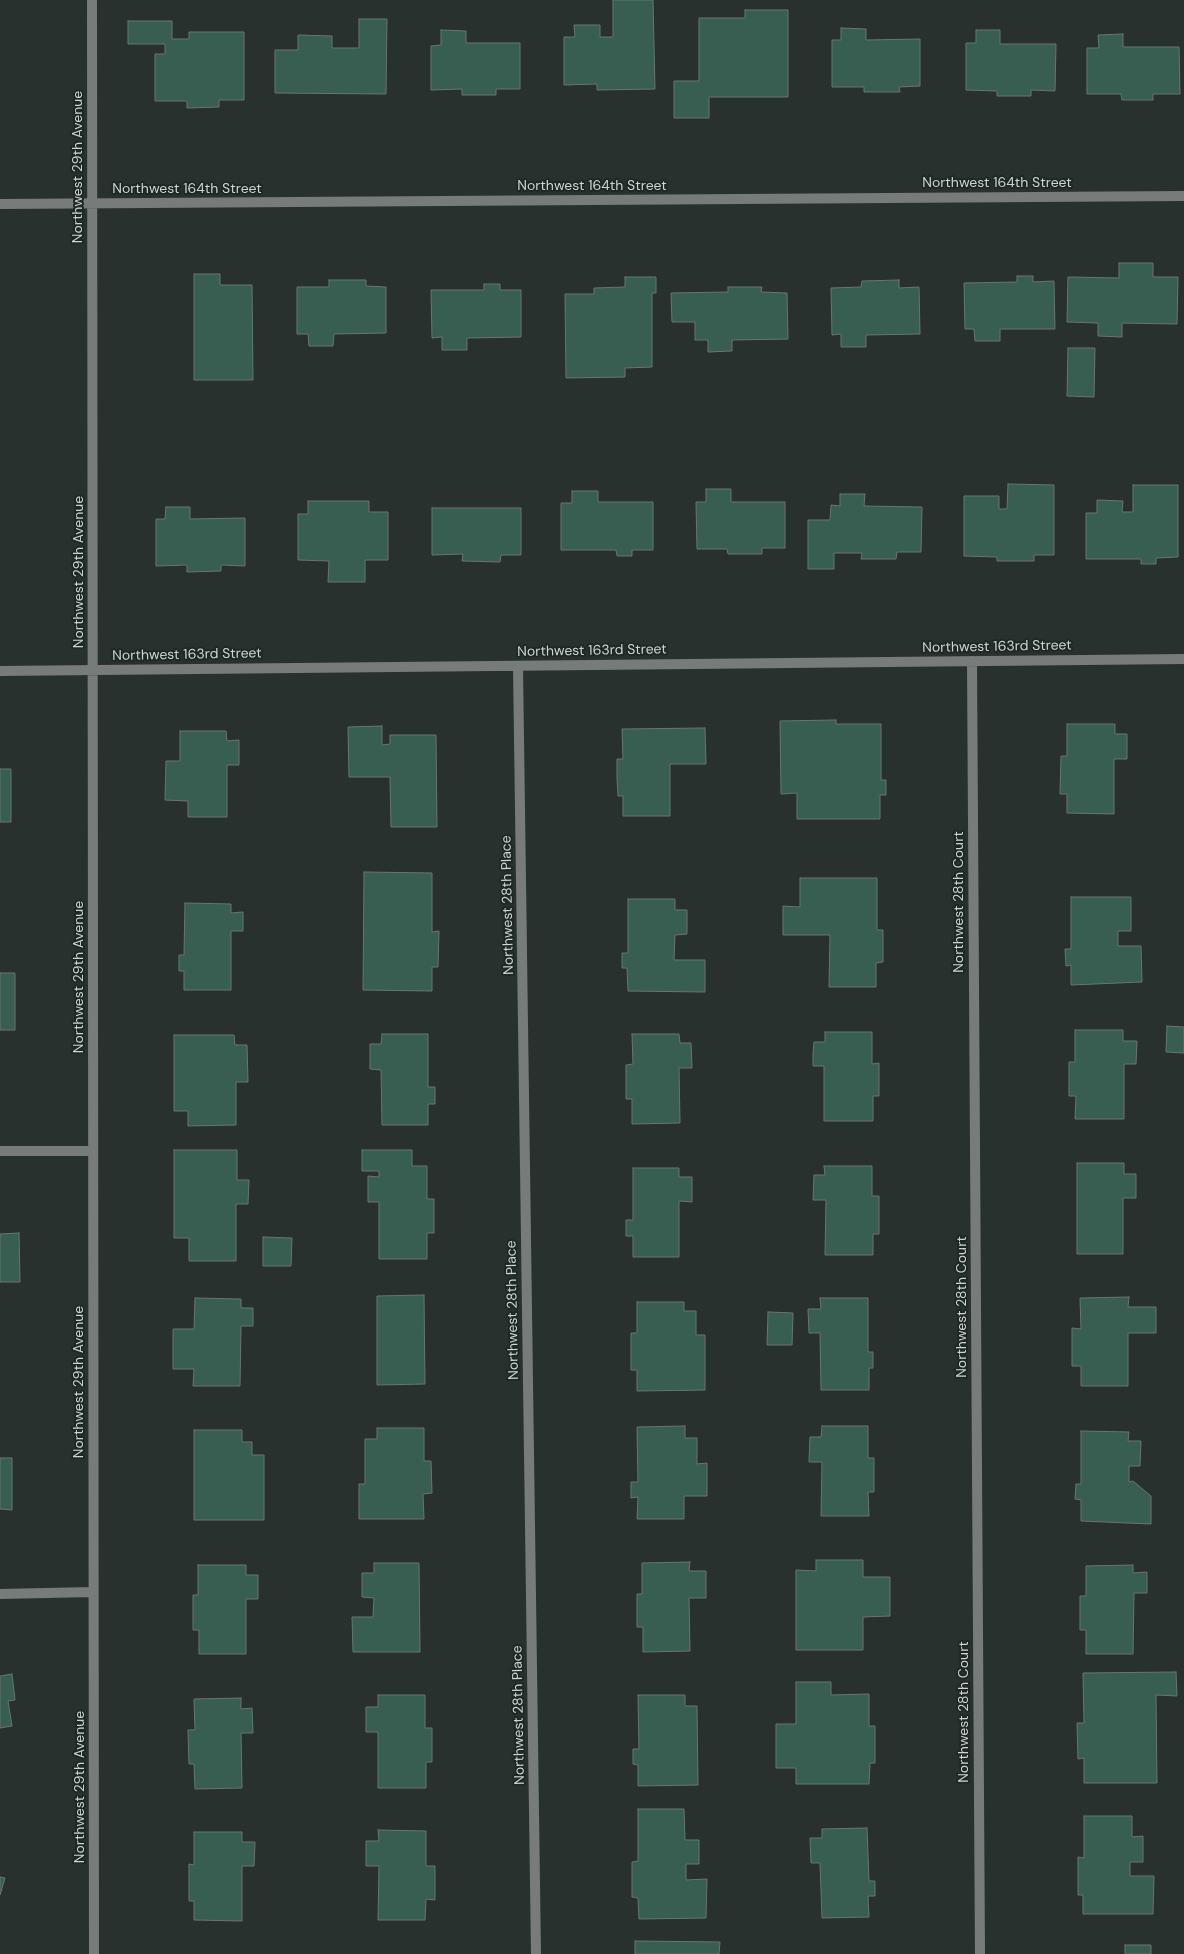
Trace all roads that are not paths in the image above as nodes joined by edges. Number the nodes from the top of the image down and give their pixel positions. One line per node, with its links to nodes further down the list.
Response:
1 (92, 0): 4 (street, Northwest 29th Avenue)
2 (1184, 196): 4 (street, Northwest 164th Street)
3 (0, 204): 4 (street, Northwest 164th Street)
4 (92, 204): 8 (street, Northwest 29th Avenue)
5 (1184, 659): 6 (street, Northwest 163rd Street)
6 (972, 661): 7 (street, Northwest 163rd Street); 16 (street, Northwest 28th Court)
7 (518, 666): 8 (street, Northwest 163rd Street); 15 (street, Northwest 28th Place)
8 (92, 670): 9 (street, Northwest 163rd Street); 11 (street, Northwest 29th Avenue)
9 (0, 671)
10 (0, 1151): 11 (street)
11 (93, 1151): 12 (street, Northwest 29th Avenue)
12 (93, 1592): 13 (street); 14 (street, Northwest 29th Avenue)
13 (0, 1594)
14 (94, 1954)
15 (536, 1954)
16 (980, 1954)

